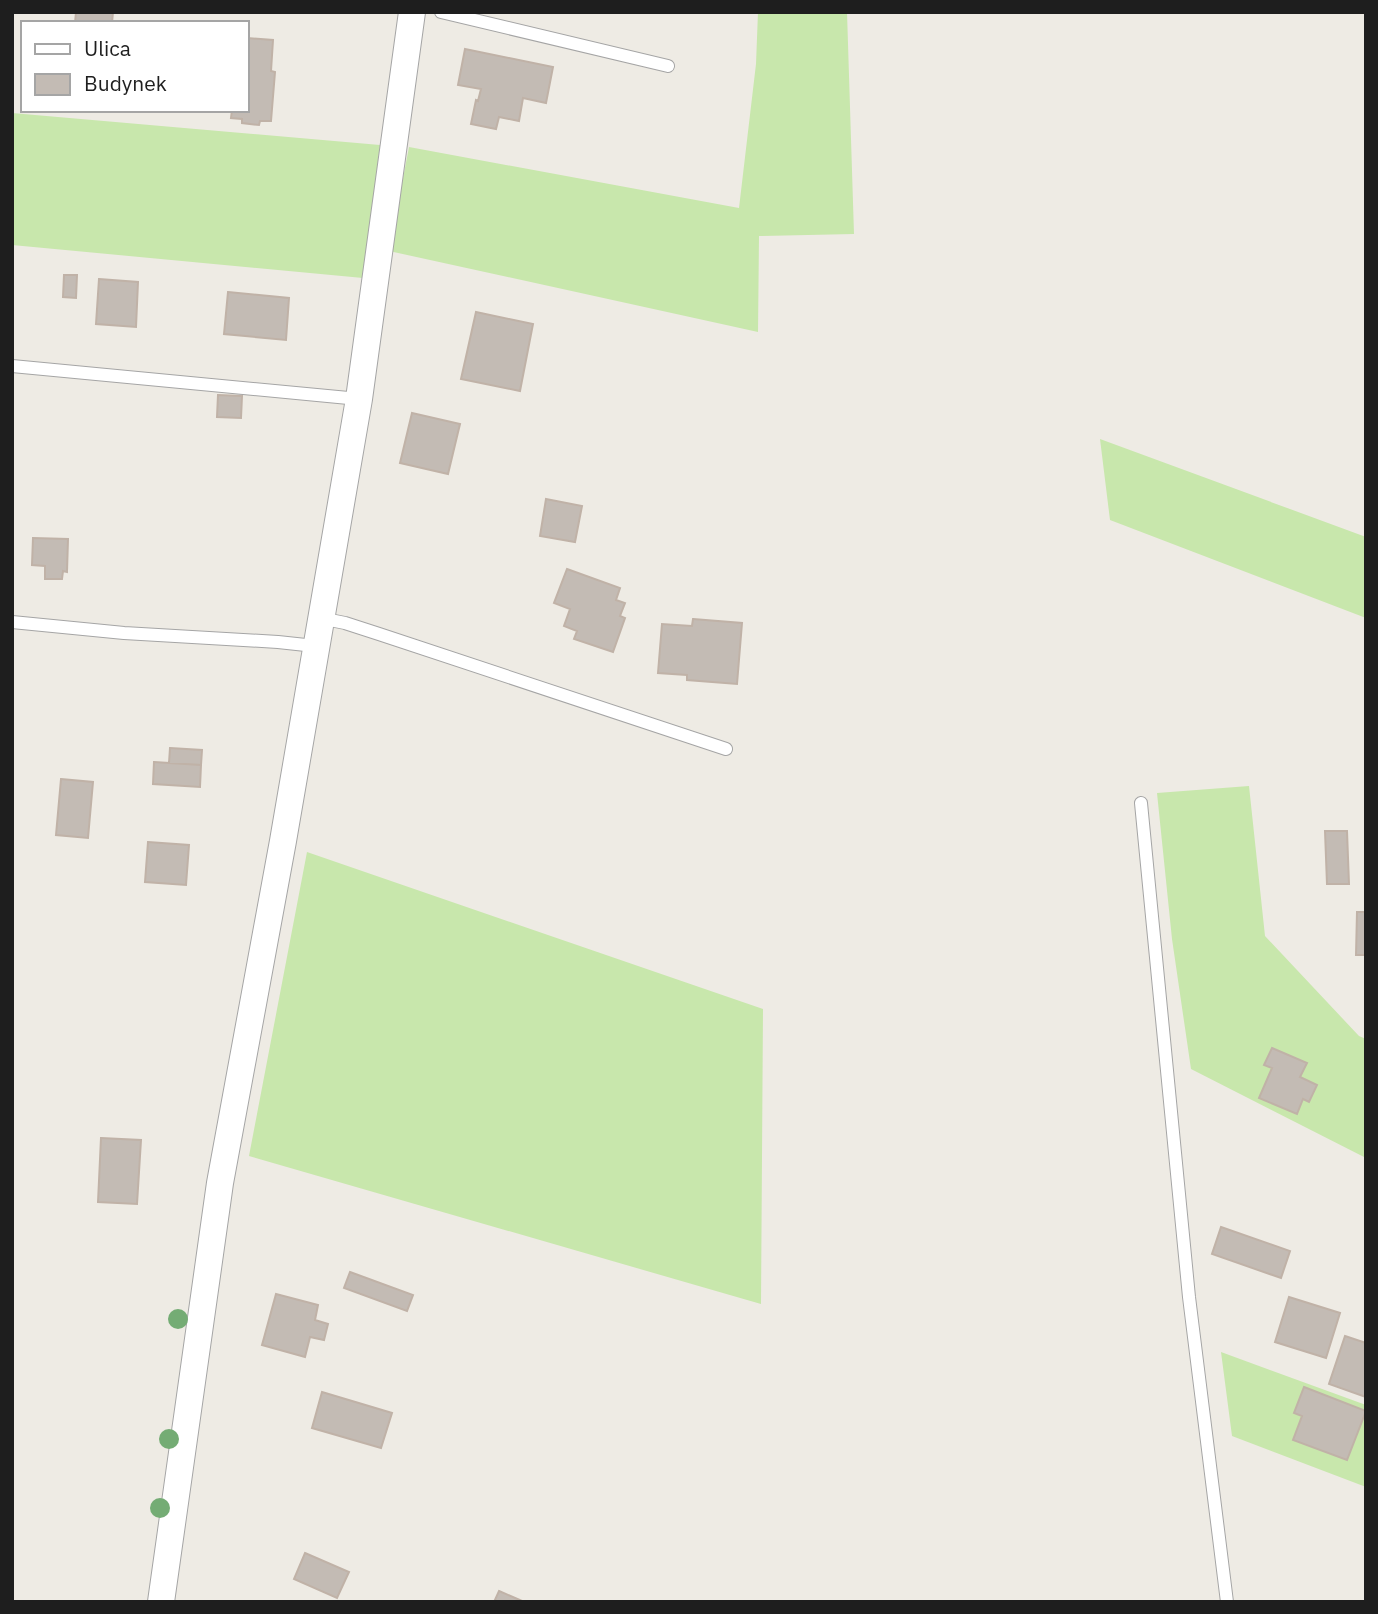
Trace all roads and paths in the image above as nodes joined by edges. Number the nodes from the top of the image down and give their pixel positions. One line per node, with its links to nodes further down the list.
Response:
1 (412, 12): 5 (street)
2 (440, 12): 3 (lane)
3 (668, 66)
4 (12, 366): 5 (lane)
5 (359, 399): 6 (street)
6 (319, 618): 8 (street); 9 (lane)
7 (12, 622): 8 (lane)
8 (315, 646): 11 (street)
9 (726, 749)
10 (1141, 803): 12 (lane)
11 (161, 1602)
12 (1227, 1602)

